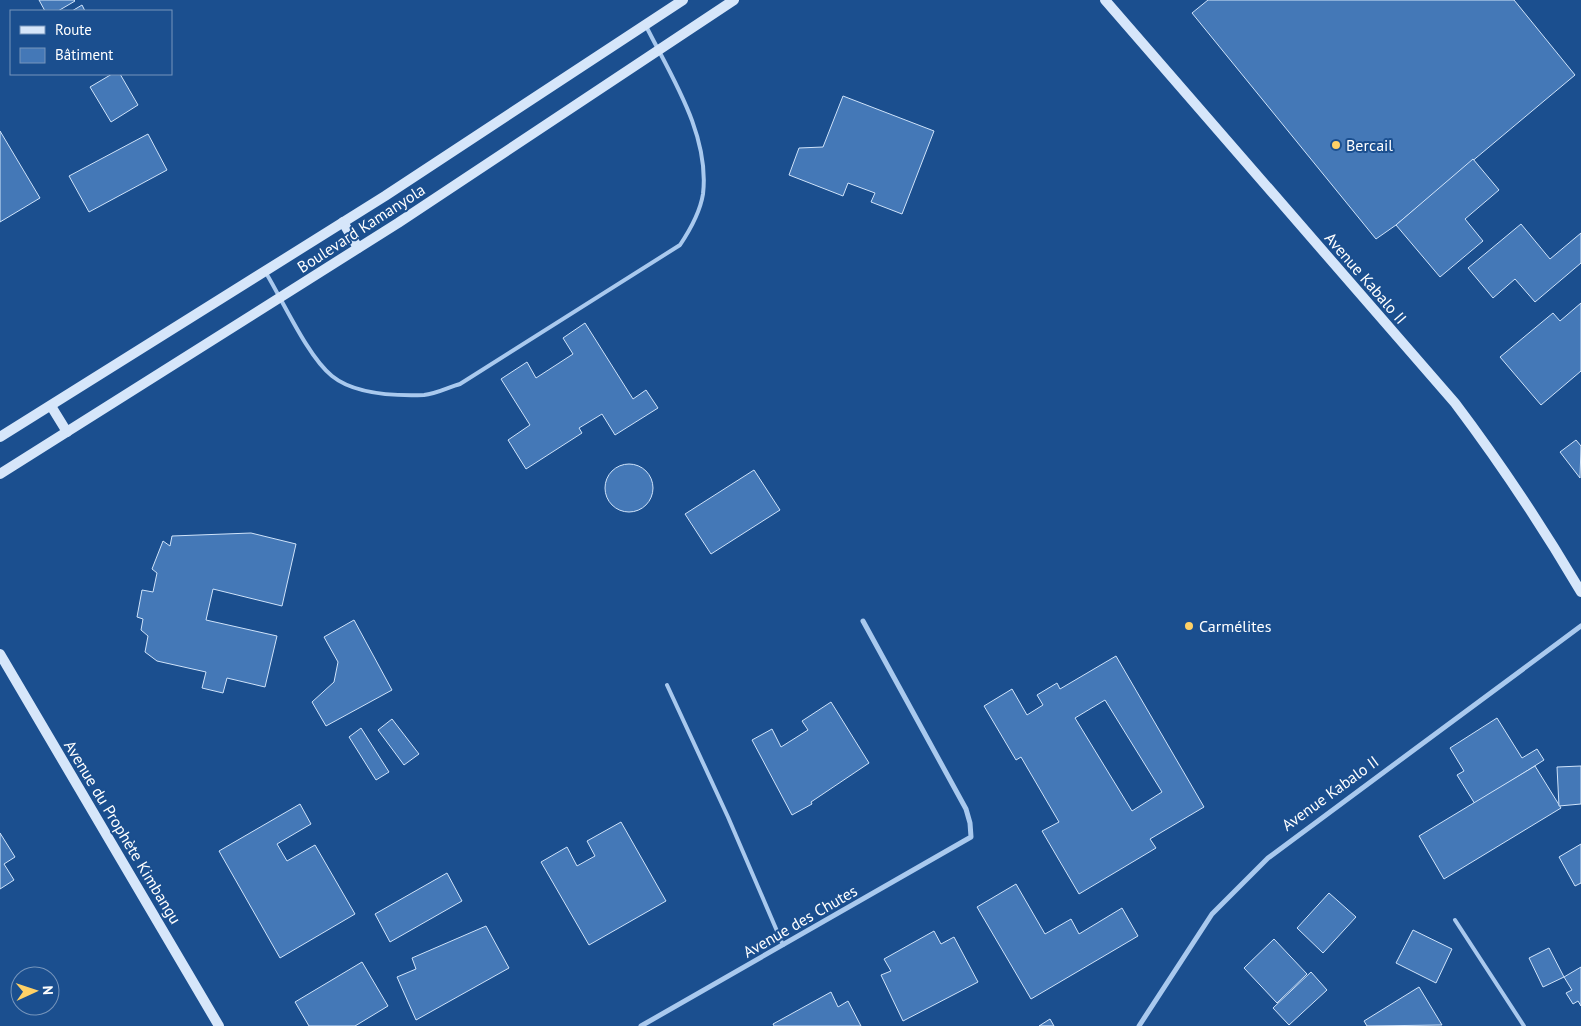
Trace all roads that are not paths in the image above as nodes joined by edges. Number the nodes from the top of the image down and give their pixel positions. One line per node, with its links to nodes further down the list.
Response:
1 (683, 0): 4 (main road, Boulevard Kamanyola)
2 (734, 0): 5 (main road, Boulevard Kamanyola)
3 (1105, 0): 14 (main road, Avenue Kabalo II)
4 (646, 24): 5 (lane); 6 (main road, Boulevard Kamanyola)
5 (658, 50): 7 (main road, Boulevard Kamanyola); 9 (lane)
6 (343, 222): 7 (main road); 8 (main road, Boulevard Kamanyola)
7 (358, 248): 9 (main road, Boulevard Kamanyola)
8 (265, 271): 9 (lane); 10 (main road, Boulevard Kamanyola)
9 (280, 297): 11 (main road, Boulevard Kamanyola)
10 (51, 406): 11 (main road); 12 (main road, Boulevard Kamanyola)
11 (67, 432): 13 (main road, Boulevard Kamanyola)
12 (0, 437)
13 (0, 474)
14 (1581, 592)
15 (863, 621): 20 (street, Avenue des Chutes)
16 (1581, 626): 23 (street, Avenue Kabalo II)
17 (0, 654): 21 (main road, Avenue du Prophète Kimbangu)
18 (667, 685): 20 (lane)
19 (1455, 920): 24 (lane)
20 (783, 945): 22 (street, Avenue des Chutes)
21 (219, 1026)
22 (641, 1026)
23 (1139, 1026)
24 (1524, 1026)

